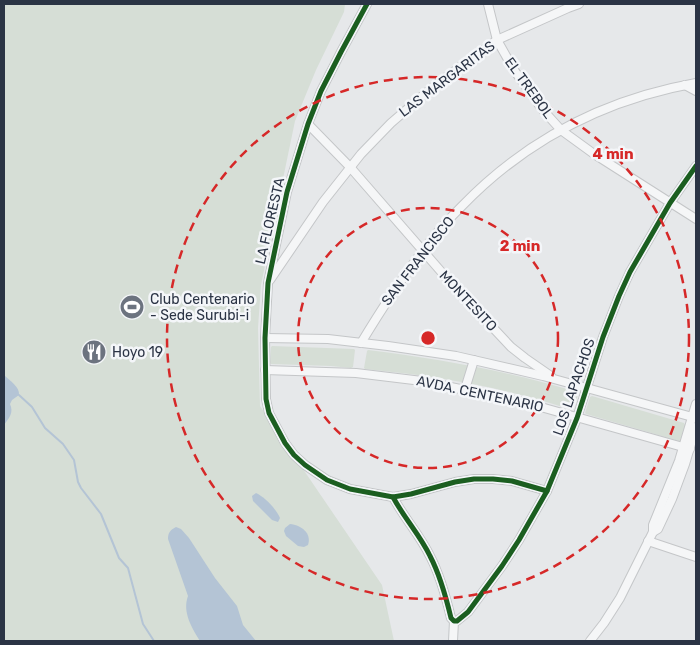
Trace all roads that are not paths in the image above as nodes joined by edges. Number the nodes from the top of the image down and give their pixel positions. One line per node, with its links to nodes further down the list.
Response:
1 (366, 4): 8 (street, LA FLORESTA)
2 (488, 4): 4 (street, EL TREBOL)
3 (579, 4): 4 (street, LAS MARGARITAS)
4 (498, 40): 9 (street, EL TREBOL); 11 (street, LAS MARGARITAS)
5 (696, 83): 6 (street, SAN FRANCISCO)
6 (685, 85): 7 (street); 9 (street, SAN FRANCISCO)
7 (696, 91)
8 (308, 124): 11 (street, MONTESITO); 15 (street, LA FLORESTA)
9 (561, 130): 12 (street, EL TREBOL); 14 (street, SAN FRANCISCO)
10 (696, 166): 12 (street, LOS LAPACHOS)
11 (350, 167): 14 (street, MONTESITO); 15 (street, LAS MARGARITAS)
12 (670, 203): 13 (street, EL TREBOL); 21 (street, LOS LAPACHOS)
13 (696, 219)
14 (423, 251): 17 (street, SAN FRANCISCO); 20 (street, MONTESITO)
15 (268, 283): 16 (street, LA FLORESTA)
16 (265, 338): 17 (street); 19 (street, LA FLORESTA)
17 (361, 343): 18 (street)
18 (474, 360): 20 (street); 22 (street)
19 (265, 370): 22 (street, AVDA. CENTENARIO); 29 (street, LA FLORESTA)
20 (556, 379): 21 (street)
21 (586, 387): 24 (street, LOS LAPACHOS); 25 (street)
22 (465, 389): 24 (street, AVDA. CENTENARIO)
23 (696, 404): 25 (street)
24 (577, 418): 27 (street, AVDA. CENTENARIO); 28 (street, LOS LAPACHOS)
25 (694, 418): 27 (street)
26 (696, 427): 27 (street)
27 (687, 448): 30 (street)
28 (547, 491): 29 (street); 32 (street, LOS LAPACHOS)
29 (393, 497): 32 (street)
30 (648, 542): 31 (street); 34 (street)
31 (696, 557)
32 (454, 621): 33 (street)
33 (453, 641)
34 (590, 641)

